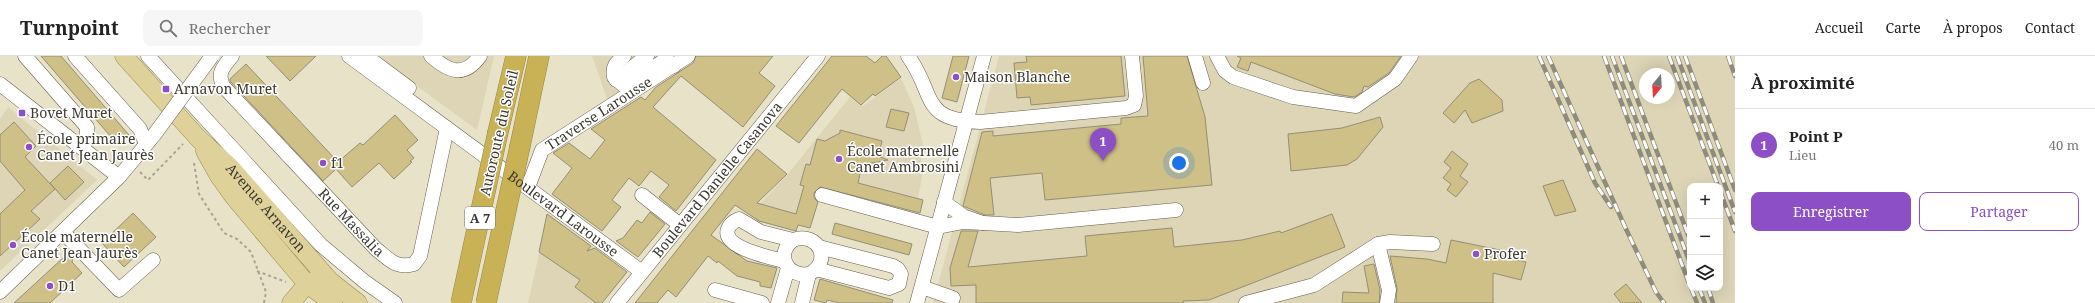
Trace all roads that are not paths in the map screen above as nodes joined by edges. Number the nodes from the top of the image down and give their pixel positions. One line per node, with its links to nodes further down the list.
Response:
1 (25, 56): 32 (street)
2 (75, 56): 29 (street)
3 (124, 56): 31 (main road, Avenue Arnavon)
4 (148, 56): 59 (street)
5 (212, 56): 29 (street, bridge)
6 (232, 56): 28 (street, Rue Massalia)
7 (349, 56): 28 (street, Boulevard Larousse)
8 (366, 56): 30 (street, Boulevard Larousse)
9 (431, 56): 10 (street)
10 (480, 56)
11 (516, 56): 60 (highway, Autoroute du Soleil / A 7, bridge)
12 (539, 56): 61 (highway, Autoroute du Soleil / A 7, bridge)
13 (624, 56): 24 (street)
14 (647, 56): 24 (street)
15 (688, 56): 23 (street, Traverse Larousse)
16 (818, 56): 40 (street, Boulevard Danielle Casanova)
17 (908, 56): 27 (street)
18 (984, 56): 27 (street)
19 (1132, 56): 27 (street)
20 (1195, 56): 25 (street)
21 (1218, 56): 22 (street)
22 (1411, 56)
23 (674, 66): 24 (street); 34 (street, Traverse Larousse)
24 (616, 80)
25 (1203, 83)
26 (0, 84): 32 (street)
27 (966, 122): 37 (street)
28 (447, 128): 30 (street, Boulevard Larousse)
29 (150, 140): 33 (street)
30 (465, 141): 34 (street, Boulevard Larousse)
31 (193, 142): 51 (main road, Avenue Arnavon); 55 (main road, Avenue Arnavon)
32 (82, 148): 33 (street)
33 (119, 177): 42 (street)
34 (528, 187): 50 (street, Boulevard Larousse)
35 (642, 195): 40 (street)
36 (822, 195): 41 (street)
37 (944, 202): 39 (street); 41 (street)
38 (1176, 210): 39 (street)
39 (983, 222): 41 (street)
40 (680, 225): 50 (street, Boulevard Danielle Casanova)
41 (938, 227): 52 (street)
42 (63, 232): 47 (street); 54 (street)
43 (793, 240): 46 (street); 48 (street); 48 (street)
44 (1378, 244): 45 (street); 67 (street); 68 (street)
45 (1433, 244)
46 (819, 247): 49 (street); 49 (street)
47 (152, 260)
48 (786, 265): 49 (street); 64 (street)
49 (813, 271): 65 (street)
50 (642, 272): 62 (street, Boulevard Danielle Casanova)
51 (330, 281): 55 (main road); 58 (main road)
52 (922, 287): 56 (street); 66 (street)
53 (715, 290): 63 (street)
54 (0, 292)
55 (299, 294): 57 (main road)
56 (953, 297)
57 (333, 303)
58 (358, 303)
59 (395, 303)
60 (461, 303)
61 (486, 303)
62 (617, 303)
63 (762, 303)
64 (778, 303)
65 (802, 303)
66 (918, 303)
67 (1246, 303)
68 (1387, 303)

